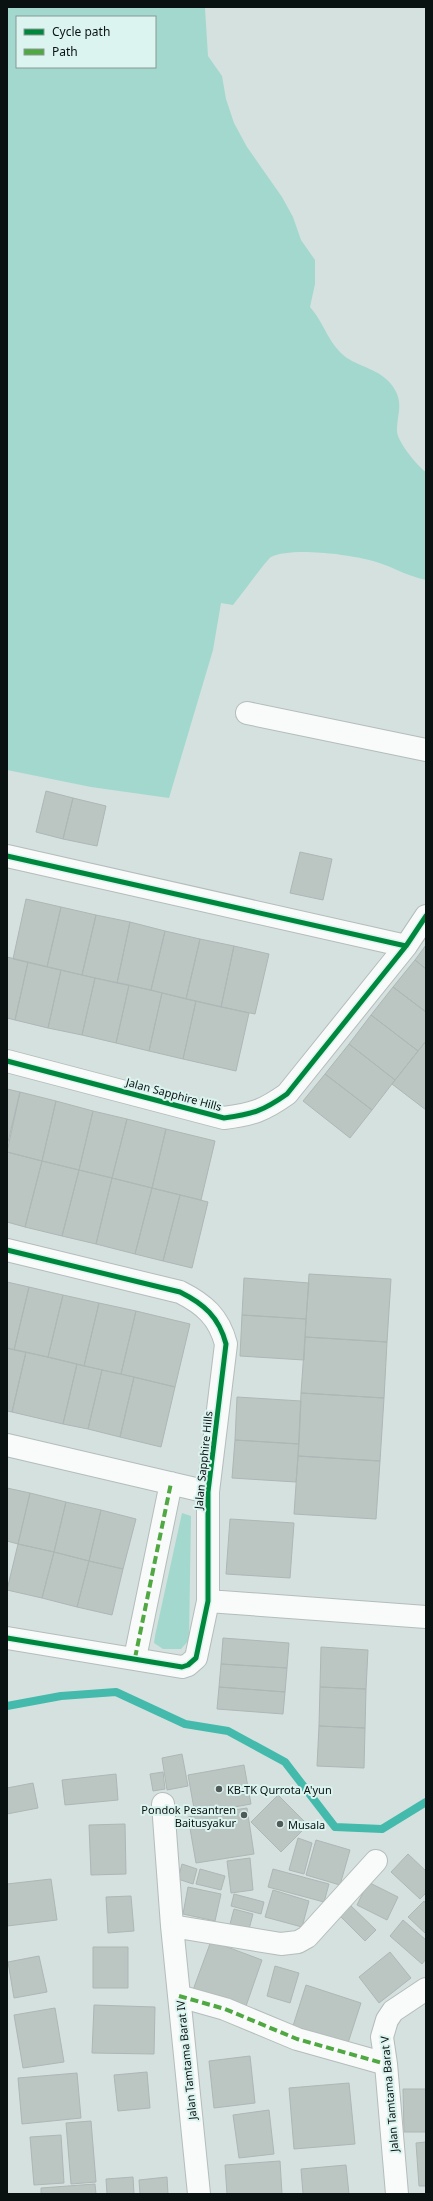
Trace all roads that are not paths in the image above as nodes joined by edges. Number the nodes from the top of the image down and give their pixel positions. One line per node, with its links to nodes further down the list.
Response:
1 (247, 713): 2 (street)
2 (426, 750)
3 (7, 856): 5 (street)
4 (426, 916): 5 (street, Jalan Sapphire Hills)
5 (406, 946): 6 (street, Jalan Sapphire Hills)
6 (7, 1061)
7 (7, 1250): 10 (street, Jalan Sapphire Hills)
8 (7, 1445): 9 (street, Jalan Sapphire Hills)
9 (170, 1483): 10 (street, Jalan Sapphire Hills); 14 (street)
10 (208, 1492): 11 (street, Jalan Sapphire Hills)
11 (208, 1600): 12 (street); 14 (street, Jalan Sapphire Hills)
12 (426, 1617)
13 (7, 1638): 14 (street, Jalan Sapphire Hills)
14 (136, 1658)
15 (163, 1804): 17 (street, Jalan Tamtama Barat IV)
16 (376, 1861): 17 (street)
17 (172, 1926): 19 (street, Jalan Tamtama Barat IV)
18 (426, 1989): 20 (street, Jalan Tamtama Barat V)
19 (179, 1996): 20 (street); 21 (street, Jalan Tamtama Barat IV)
20 (386, 2064): 22 (street, Jalan Tamtama Barat V)
21 (199, 2194)
22 (397, 2194)

